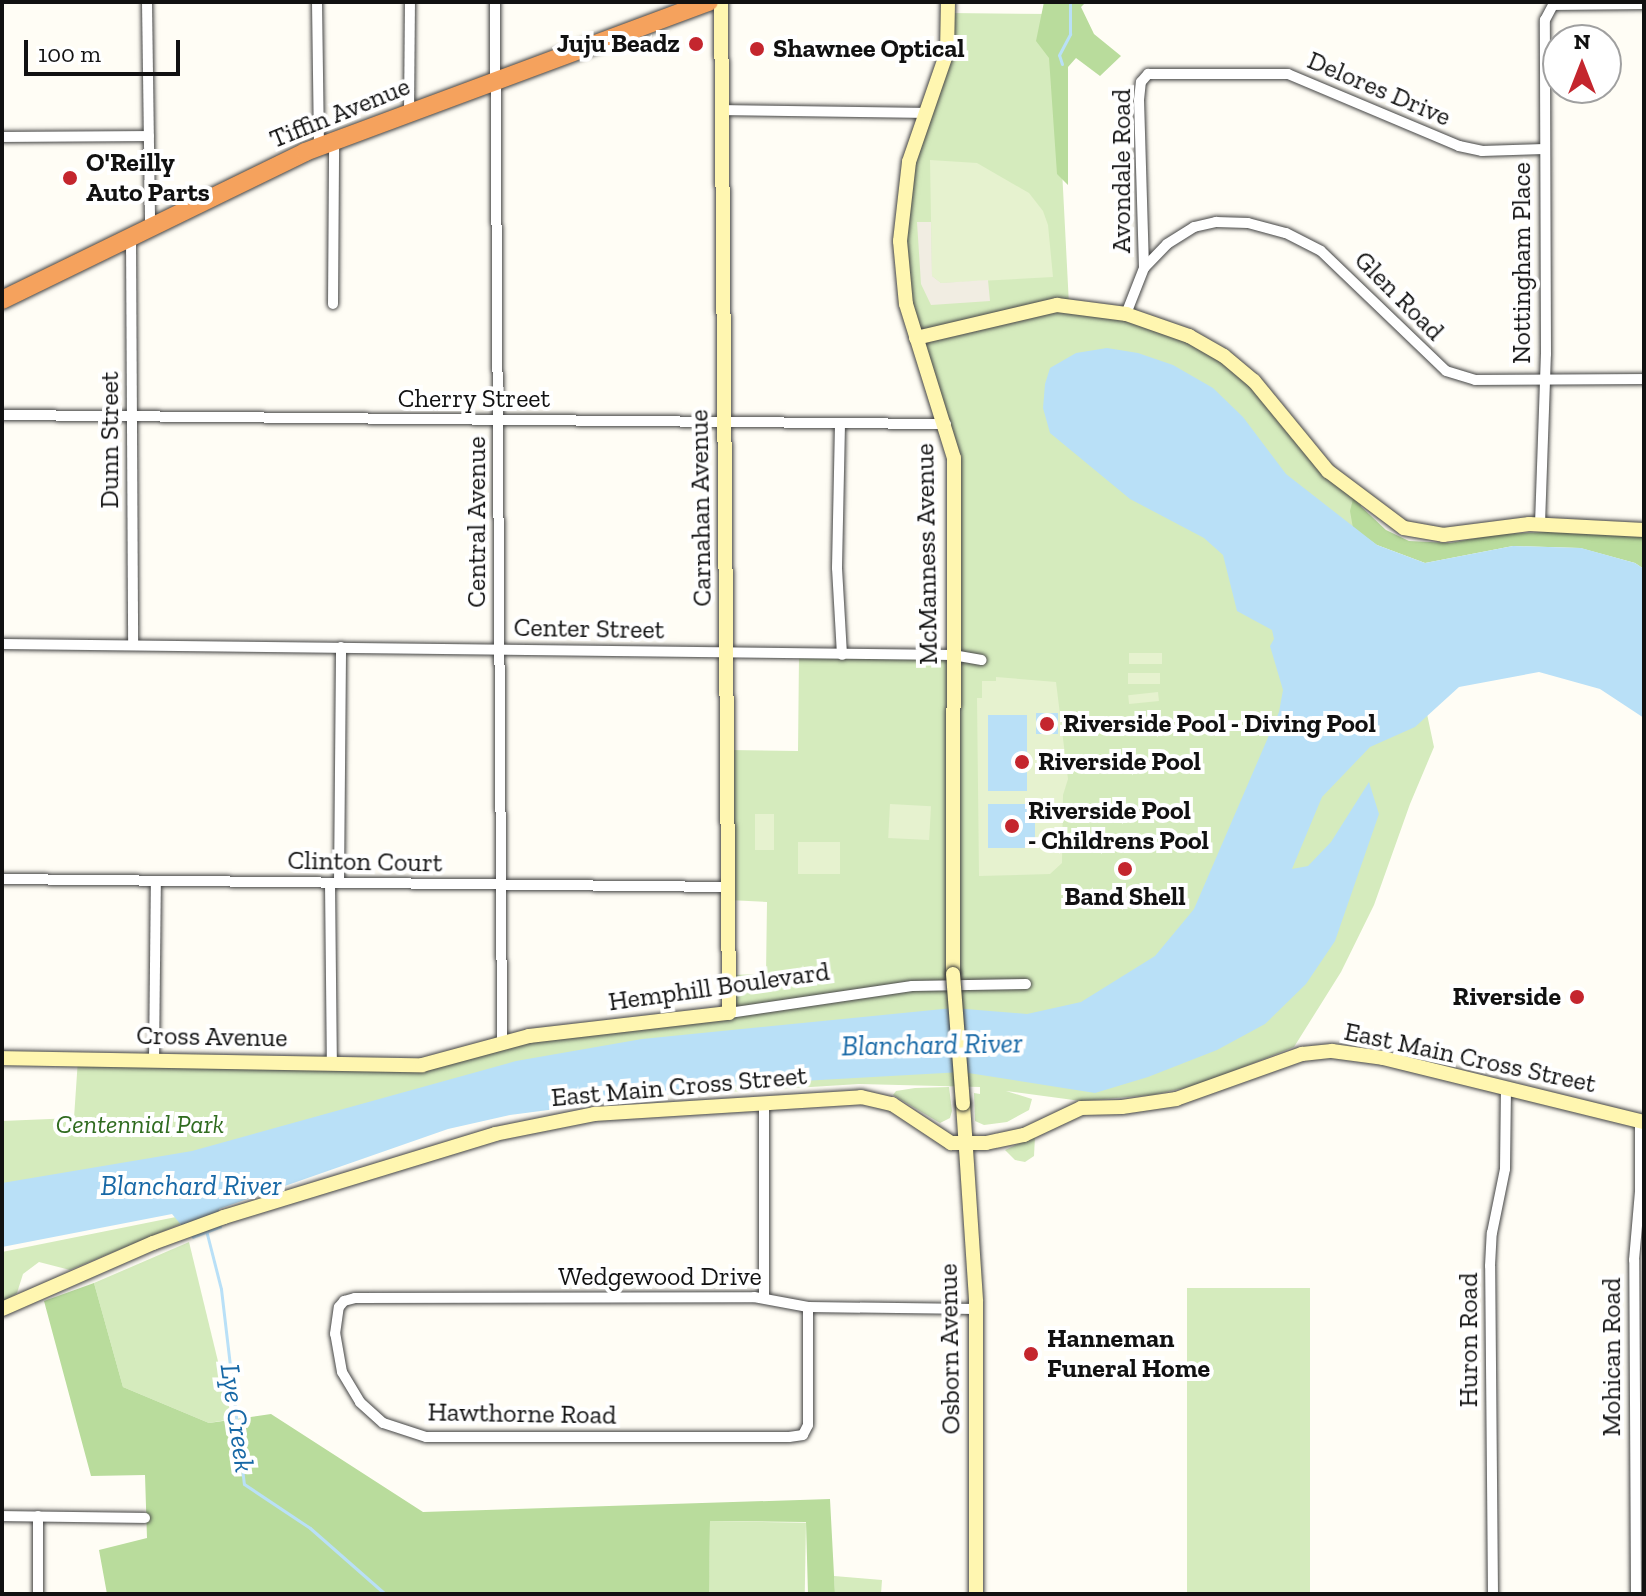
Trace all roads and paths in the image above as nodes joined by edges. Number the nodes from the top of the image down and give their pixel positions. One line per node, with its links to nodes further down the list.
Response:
1 (147, 2): 14 (street)
2 (317, 2): 16 (street)
3 (410, 2): 12 (street)
4 (495, 2): 10 (street, Central Avenue)
5 (709, 2): 10 (highway, Tiffin Avenue)
6 (721, 2): 11 (main road, Carnahan Avenue)
7 (948, 2): 13 (main road, McManness Avenue)
8 (1644, 4): 17 (street, Nottingham Place)
9 (1148, 74): 17 (street, Delores Drive); 20 (street, Avondale Road)
10 (496, 80): 12 (highway, Tiffin Avenue); 29 (street, Central Avenue)
11 (722, 110): 13 (street); 30 (main road, Carnahan Avenue)
12 (409, 113): 16 (highway, Tiffin Avenue)
13 (925, 113): 24 (main road, McManness Avenue)
14 (149, 136): 15 (street); 18 (street)
15 (2, 137)
16 (326, 144): 18 (highway, Tiffin Avenue); 22 (street)
17 (1544, 149): 26 (street, Nottingham Place)
18 (150, 226): 19 (highway, Tiffin Avenue)
19 (131, 236): 21 (highway, Tiffin Avenue); 28 (street, Dunn Street)
20 (1144, 268): 23 (street, Avondale Road); 26 (street, Glen Road)
21 (2, 300)
22 (333, 304)
23 (1126, 314): 24 (main road); 33 (main road)
24 (916, 338): 32 (main road, McManness Avenue)
25 (1644, 379): 26 (street, Glen Road)
26 (1544, 380): 33 (street, Nottingham Place)
27 (2, 415): 28 (street, Cherry Street)
28 (132, 416): 29 (street, Cherry Street); 36 (street, Dunn Street)
29 (498, 421): 30 (street, Cherry Street); 38 (street, Central Avenue)
30 (723, 423): 31 (street, Cherry Street); 39 (main road, Carnahan Avenue)
31 (840, 424): 32 (street, Cherry Street); 40 (street)
32 (946, 424): 41 (main road, McManness Avenue)
33 (1540, 524): 34 (main road)
34 (1644, 530)
35 (2, 644): 36 (street, Center Street)
36 (133, 645): 37 (street, Center Street)
37 (341, 647): 38 (street, Center Street); 45 (street)
38 (499, 649): 39 (street, Center Street); 46 (street, Central Avenue)
39 (727, 654): 40 (street, Center Street); 47 (main road, Carnahan Avenue)
40 (842, 655): 41 (street, Center Street)
41 (953, 655): 42 (street, Center Street); 57 (main road, McManness Avenue, bridge)
42 (982, 660)
43 (2, 879): 44 (street, Clinton Court)
44 (156, 881): 45 (street, Clinton Court); 52 (street)
45 (335, 883): 46 (street, Clinton Court); 53 (street)
46 (502, 886): 47 (street, Clinton Court); 50 (street, Central Avenue)
47 (728, 887): 49 (main road, Carnahan Avenue)
48 (1026, 984): 49 (street, Hemphill Boulevard)
49 (729, 1013): 50 (main road, Hemphill Boulevard)
50 (502, 1041): 54 (main road, Hemphill Boulevard)
51 (2, 1058): 52 (main road, Cross Avenue)
52 (154, 1061): 53 (main road, Cross Avenue)
53 (332, 1062): 54 (main road, Cross Avenue)
54 (422, 1065)
55 (1506, 1088): 58 (main road, East Main Cross Street); 59 (main road, East Main Cross Street); 70 (street, Huron Road)
56 (764, 1102): 59 (main road, East Main Cross Street); 60 (street); 63 (main road, East Main Cross Street)
57 (963, 1104): 59 (main road, Osborn Avenue)
58 (1642, 1121): 71 (street, Mohican Road)
59 (966, 1143): 64 (main road, Osborn Avenue)
60 (764, 1298): 61 (street, Wedgewood Drive); 62 (street, Wedgewood Drive)
61 (344, 1301): 62 (street, Hawthorne Road)
62 (808, 1307): 64 (street, Wedgewood Drive)
63 (2, 1309)
64 (976, 1309): 69 (main road, Osborn Avenue)
65 (2, 1516): 66 (street)
66 (38, 1516): 67 (street); 68 (street)
67 (145, 1518)
68 (38, 1594)
69 (976, 1594)
70 (1493, 1594)
71 (1636, 1594)

